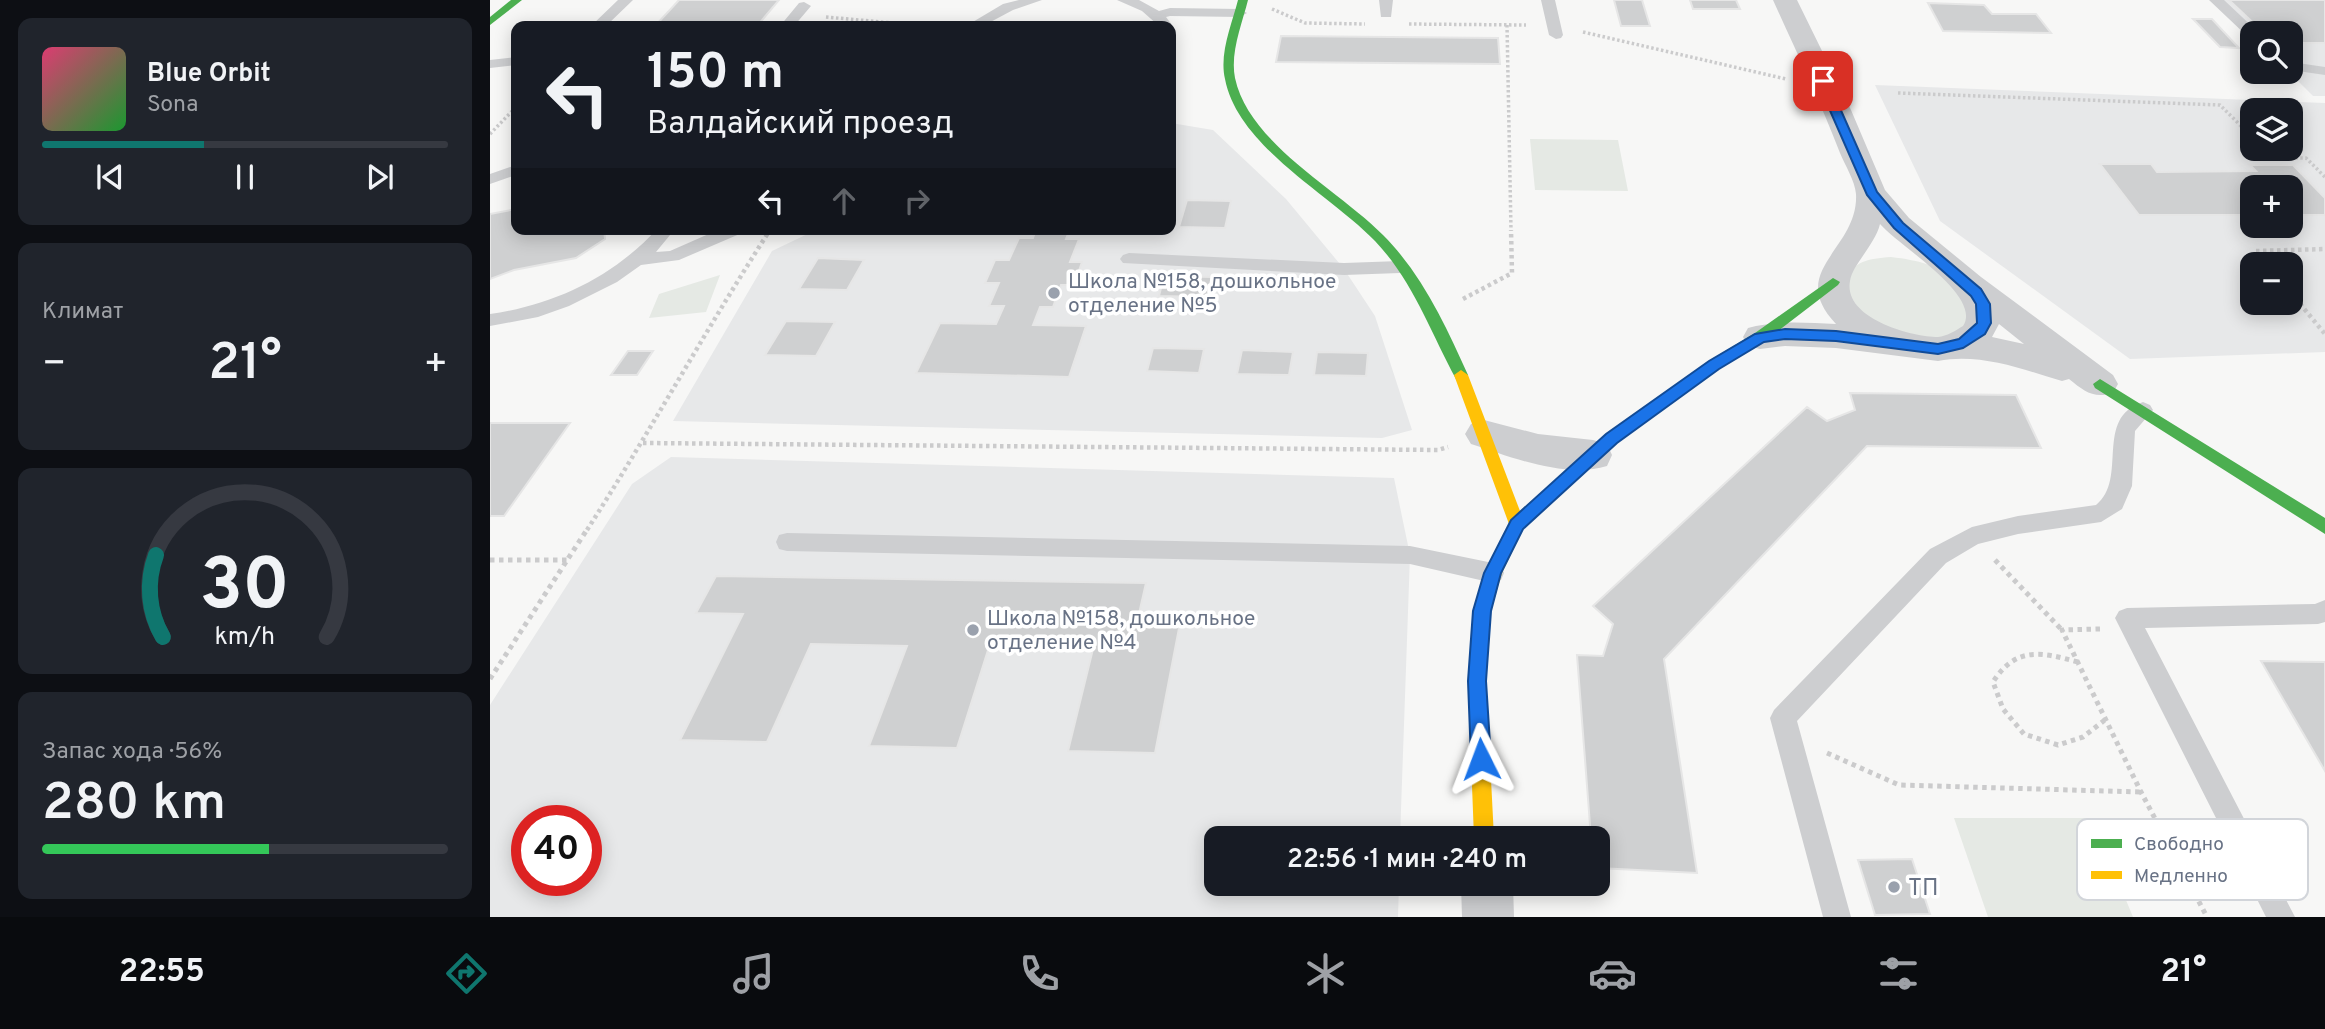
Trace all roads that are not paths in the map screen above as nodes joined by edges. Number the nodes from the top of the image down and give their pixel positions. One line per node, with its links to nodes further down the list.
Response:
1 (517, 0): 14 (street)
2 (626, 0): 10 (lane)
3 (1035, 0): 12 (lane)
4 (1124, 0): 13 (lane)
5 (1548, 0): 16 (lane)
6 (1785, 0): 23 (street)
7 (2216, 0): 15 (lane)
8 (1241, 6): 13 (lane); 28 (street)
9 (800, 10): 11 (lane)
10 (603, 21)
11 (791, 21)
12 (982, 21)
13 (1162, 21)
14 (490, 22)
15 (2240, 22)
16 (1556, 35)
17 (511, 62): 18 (lane)
18 (490, 64)
19 (2303, 68): 20 (lane)
20 (2325, 71)
21 (511, 172): 22 (lane)
22 (490, 179)
23 (1871, 193): 29 (street); 30 (street)
24 (661, 235): 26 (lane)
25 (722, 235): 26 (lane)
26 (639, 259): 31 (lane)
27 (1129, 260): 28 (lane)
28 (1400, 267): 37 (street)
29 (1838, 273): 30 (street); 32 (street); 33 (street)
30 (1962, 278): 34 (street); 35 (street)
31 (490, 320)
32 (1760, 337): 33 (street); 38 (street)
33 (1892, 343): 34 (street)
34 (1951, 347): 35 (street)
35 (2100, 384): 36 (street)
36 (2143, 410): 40 (street); 49 (lane)
37 (1484, 434): 38 (street); 39 (street)
38 (1593, 455): 39 (street)
39 (1517, 524): 42 (street)
40 (2325, 527)
41 (787, 542): 42 (lane)
42 (1493, 573): 45 (street)
43 (2325, 610): 44 (lane)
44 (2230, 819)
45 (1484, 826)
46 (1487, 896): 48 (street)
47 (2272, 900): 50 (lane)
48 (1488, 917)
49 (1837, 917)
50 (2281, 917)

